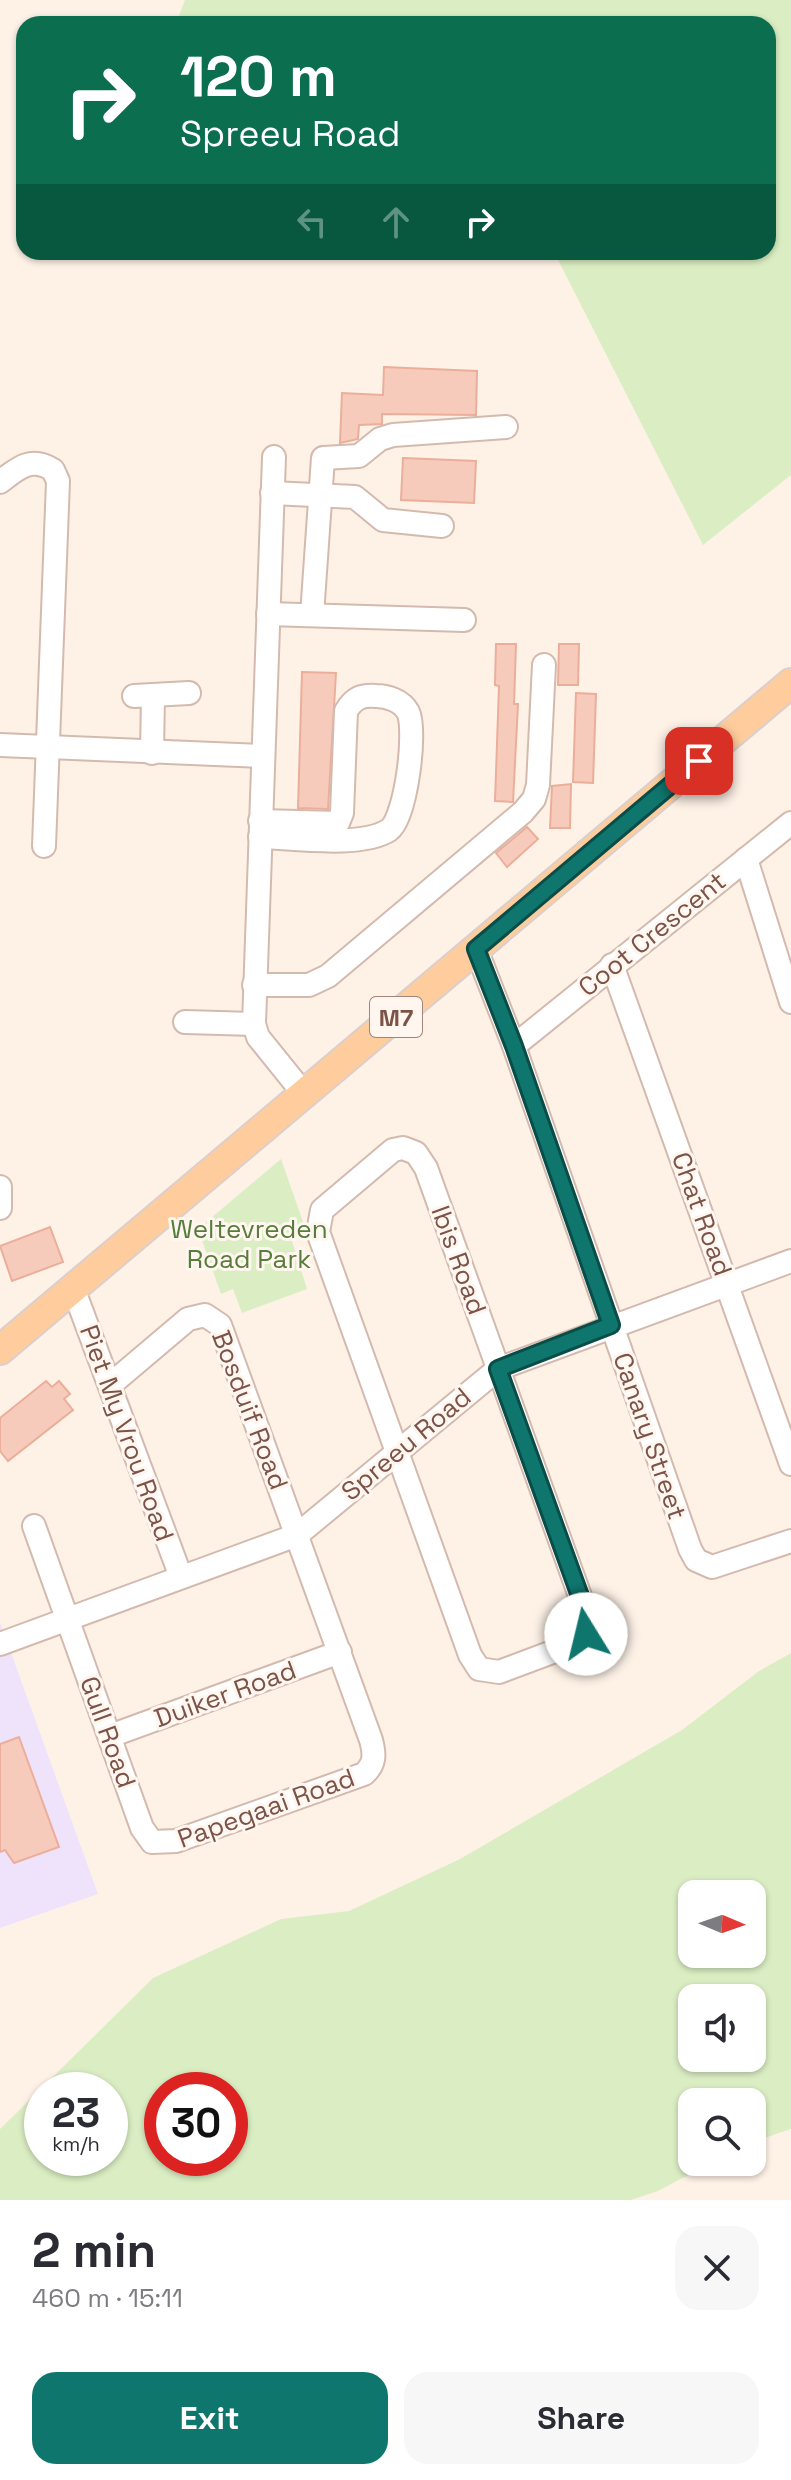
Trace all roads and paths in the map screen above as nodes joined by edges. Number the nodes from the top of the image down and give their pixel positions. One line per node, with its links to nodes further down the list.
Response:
1 (506, 427): 5 (street)
2 (274, 457): 4 (street)
3 (0, 482): 14 (street)
4 (272, 493): 5 (street); 7 (street)
5 (320, 495): 6 (street); 8 (street)
6 (442, 526)
7 (268, 614): 8 (street); 16 (street)
8 (312, 615): 9 (street)
9 (464, 620)
10 (544, 665): 23 (street)
11 (791, 683): 21 (main road, M7)
12 (189, 693): 15 (street)
13 (0, 745): 14 (street)
14 (48, 748): 15 (street); 19 (street)
15 (152, 753): 16 (street)
16 (263, 756): 18 (street)
17 (791, 823): 20 (street, Coot Crescent)
18 (260, 829): 18 (street); 23 (street)
19 (44, 846)
20 (746, 859): 22 (street, Coot Crescent); 24 (street)
21 (476, 949): 27 (street, Canary Street); 28 (main road, M7)
22 (612, 965): 27 (street, Coot Crescent); 32 (street, Chat Road)
23 (254, 985): 26 (street)
24 (791, 1002)
25 (185, 1022): 26 (street)
26 (254, 1024): 28 (street)
27 (514, 1046): 34 (street, Canary Street)
28 (304, 1094): 33 (main road, M7)
29 (0, 1187): 30 (street)
30 (0, 1208)
31 (791, 1261): 32 (street, Spreeu Road)
32 (727, 1283): 34 (street, Spreeu Road); 39 (street, Chat Road)
33 (73, 1288): 35 (main road, M7); 37 (street, Piet My Vrou Road)
34 (611, 1325): 36 (street, Spreeu Road); 42 (street, Canary Street)
35 (0, 1350)
36 (498, 1369): 38 (street, Spreeu Road); 38 (street, Ibis Road); 38 (street, Ibis Road)
37 (110, 1385): 41 (street, Bosduif Road); 43 (street, Piet My Vrou Road)
38 (396, 1451): 41 (street, Spreeu Road)
39 (791, 1464)
40 (34, 1526): 44 (street, Gull Road)
41 (297, 1535): 43 (street, Spreeu Road); 46 (street, Papegaai Road)
42 (791, 1541)
43 (181, 1577): 44 (street, Spreeu Road)
44 (67, 1619): 45 (street, Spreeu Road); 47 (street, Gull Road)
45 (0, 1644)
46 (340, 1652): 47 (street, Duiker Road); 48 (street, Papegaai Road)
47 (110, 1736): 48 (street, Gull Road)
48 (152, 1842)

